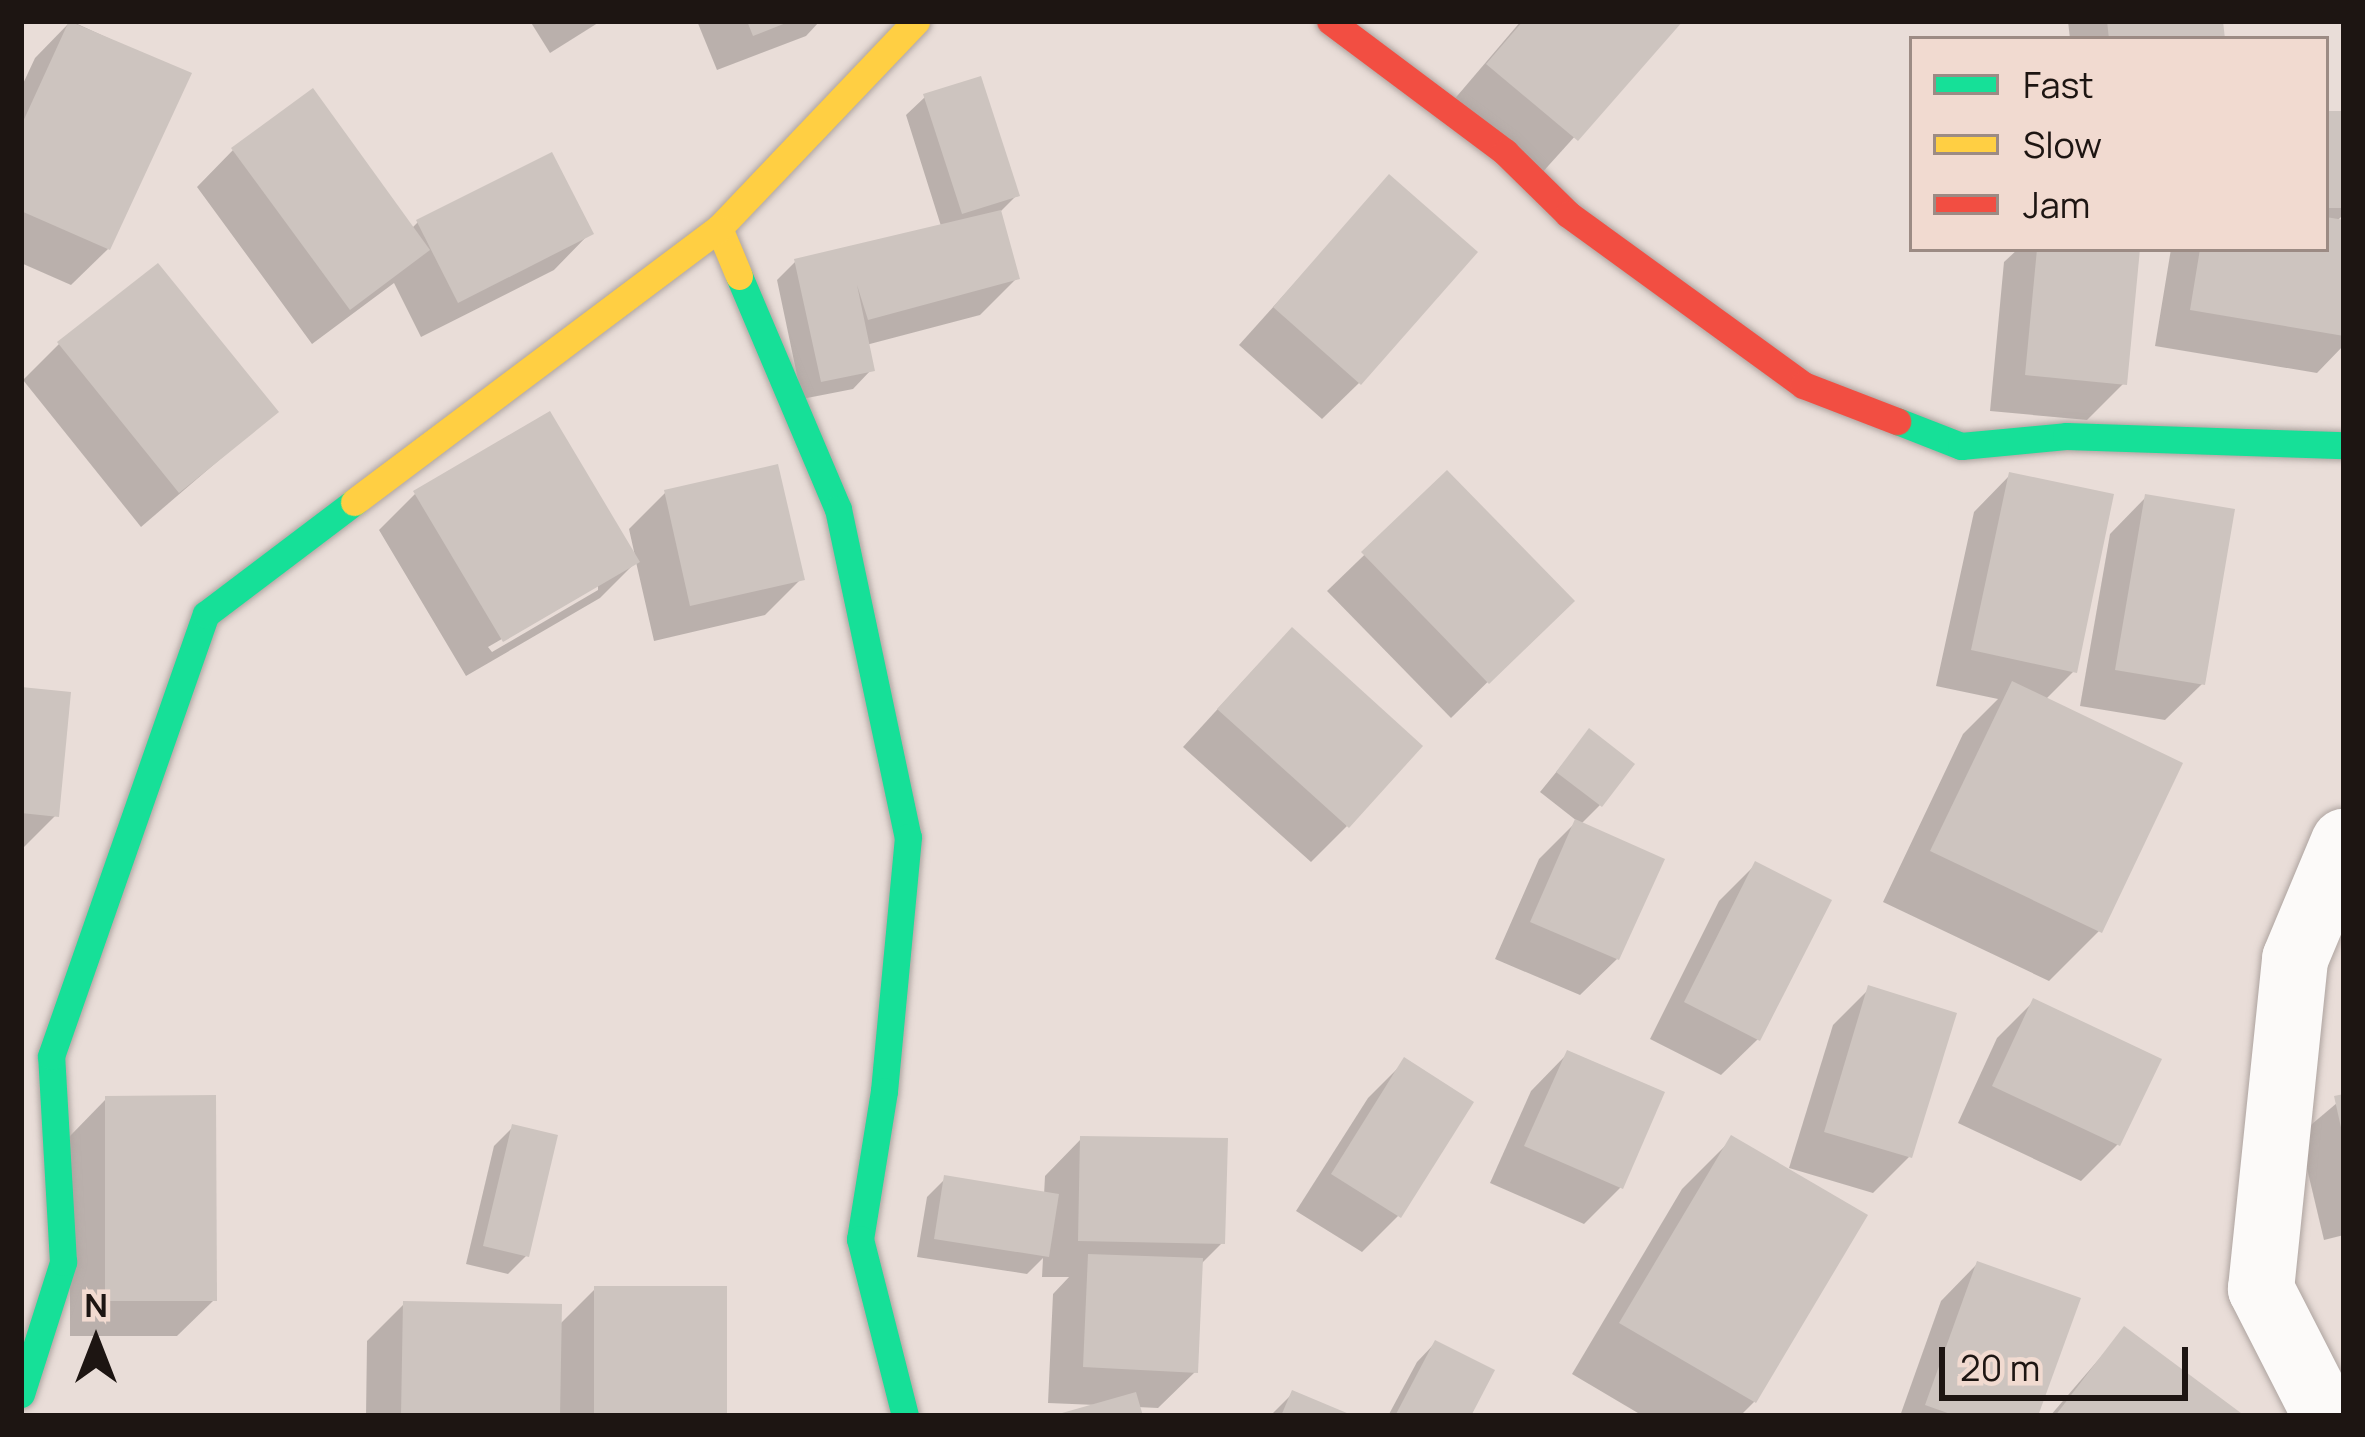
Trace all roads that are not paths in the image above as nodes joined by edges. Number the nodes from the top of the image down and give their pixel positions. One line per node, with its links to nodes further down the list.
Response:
1 (916, 21): 3 (street)
2 (1330, 21): 4 (street)
3 (719, 228): 6 (street); 8 (street)
4 (2344, 445)
5 (2344, 842): 9 (street)
6 (36, 1052): 7 (street)
7 (21, 1394)
8 (905, 1416)
9 (2326, 1416)

